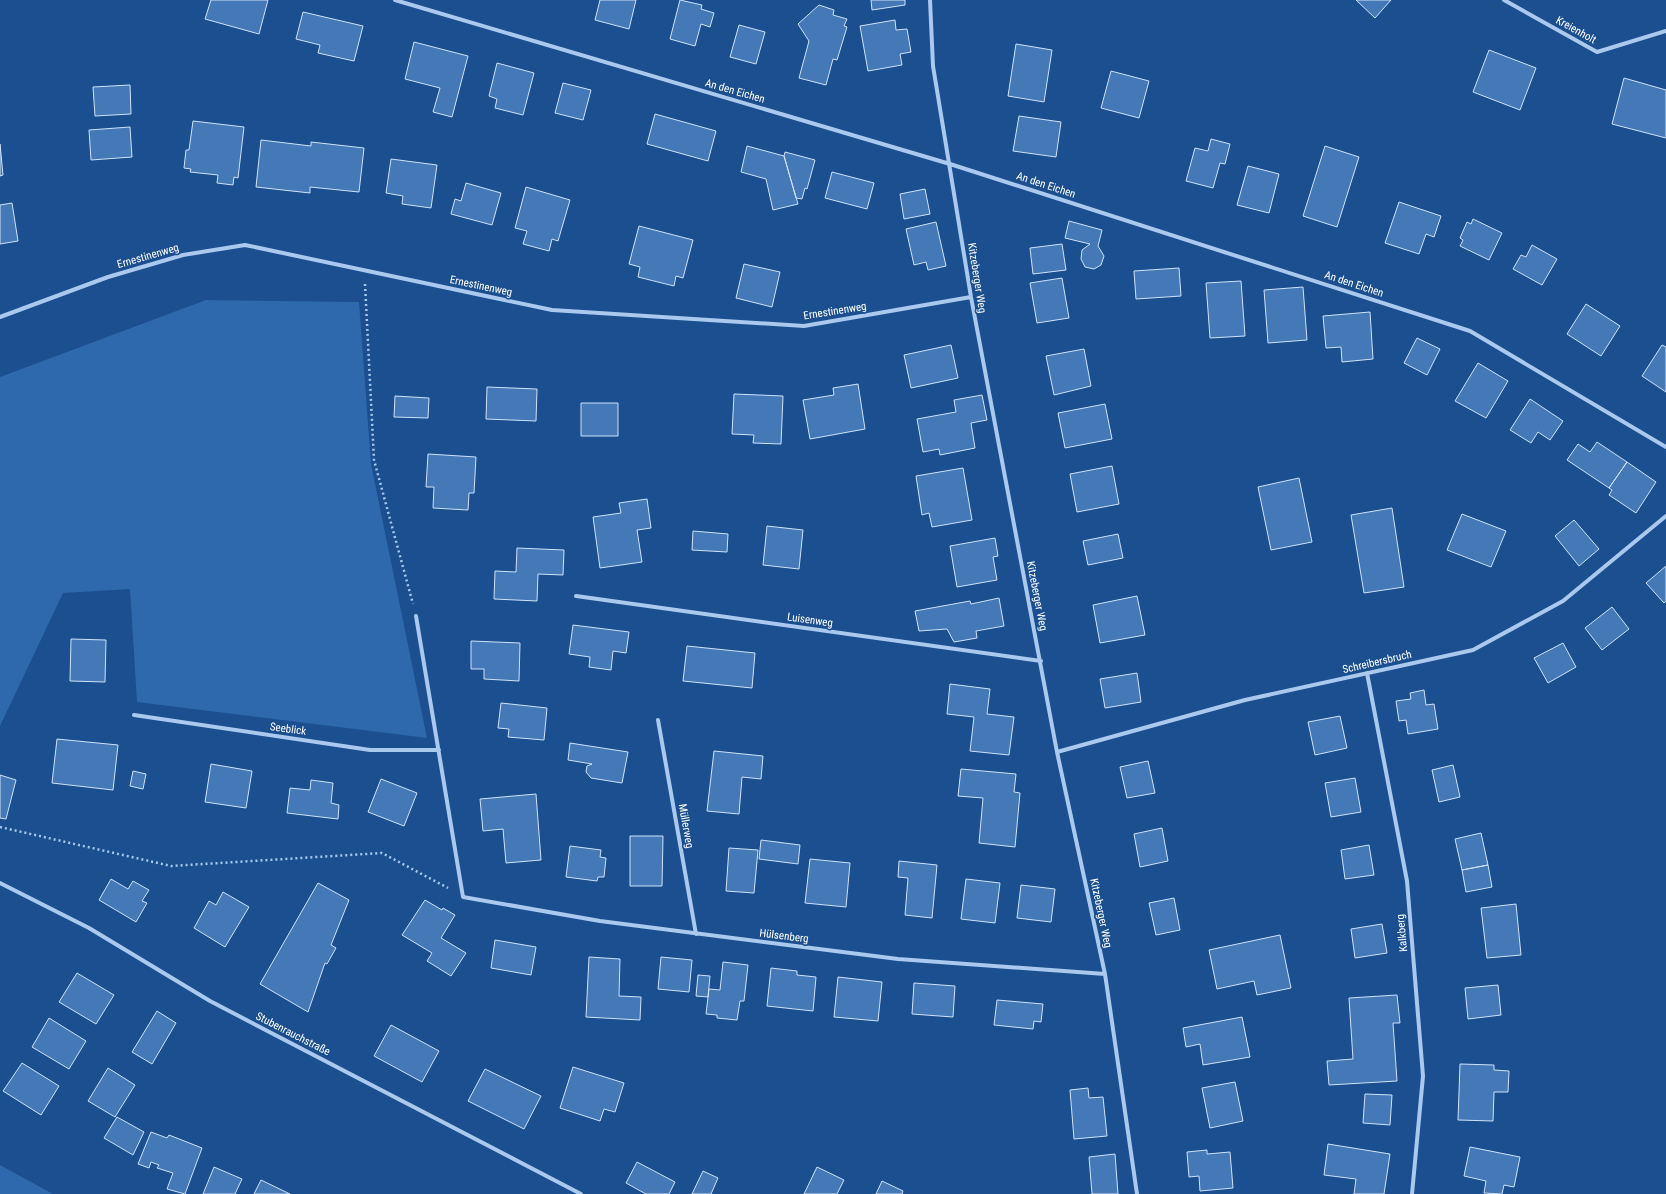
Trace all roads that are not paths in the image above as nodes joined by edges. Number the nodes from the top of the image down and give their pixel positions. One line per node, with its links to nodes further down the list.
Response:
1 (395, 0): 5 (street, An den Eichen)
2 (930, 0): 5 (street, Kitzeberger Weg)
3 (1504, 0): 4 (street, Kreienholt)
4 (1666, 31)
5 (950, 164): 6 (street, Kitzeberger Weg); 8 (street, An den Eichen)
6 (970, 297): 7 (street, Ernestinenweg); 12 (street, Kitzeberger Weg)
7 (0, 317)
8 (1666, 447)
9 (1666, 516): 13 (street, Schreibersbruch)
10 (576, 596): 12 (street, Luisenweg)
11 (416, 616): 16 (street)
12 (1041, 661): 17 (street, Kitzeberger Weg)
13 (1367, 674): 17 (street, Schreibersbruch); 23 (street, Kalkberg)
14 (134, 715): 16 (street, Seeblick)
15 (658, 720): 19 (street, Müllerweg)
16 (439, 750): 19 (street, Hülsenberg)
17 (1057, 752): 20 (street, Kitzeberger Weg)
18 (0, 883): 21 (street, Stubenrauchstraße)
19 (696, 934): 20 (street, Hülsenberg)
20 (1105, 974): 22 (street, Kitzeberger Weg)
21 (581, 1194)
22 (1137, 1194)
23 (1412, 1194)

